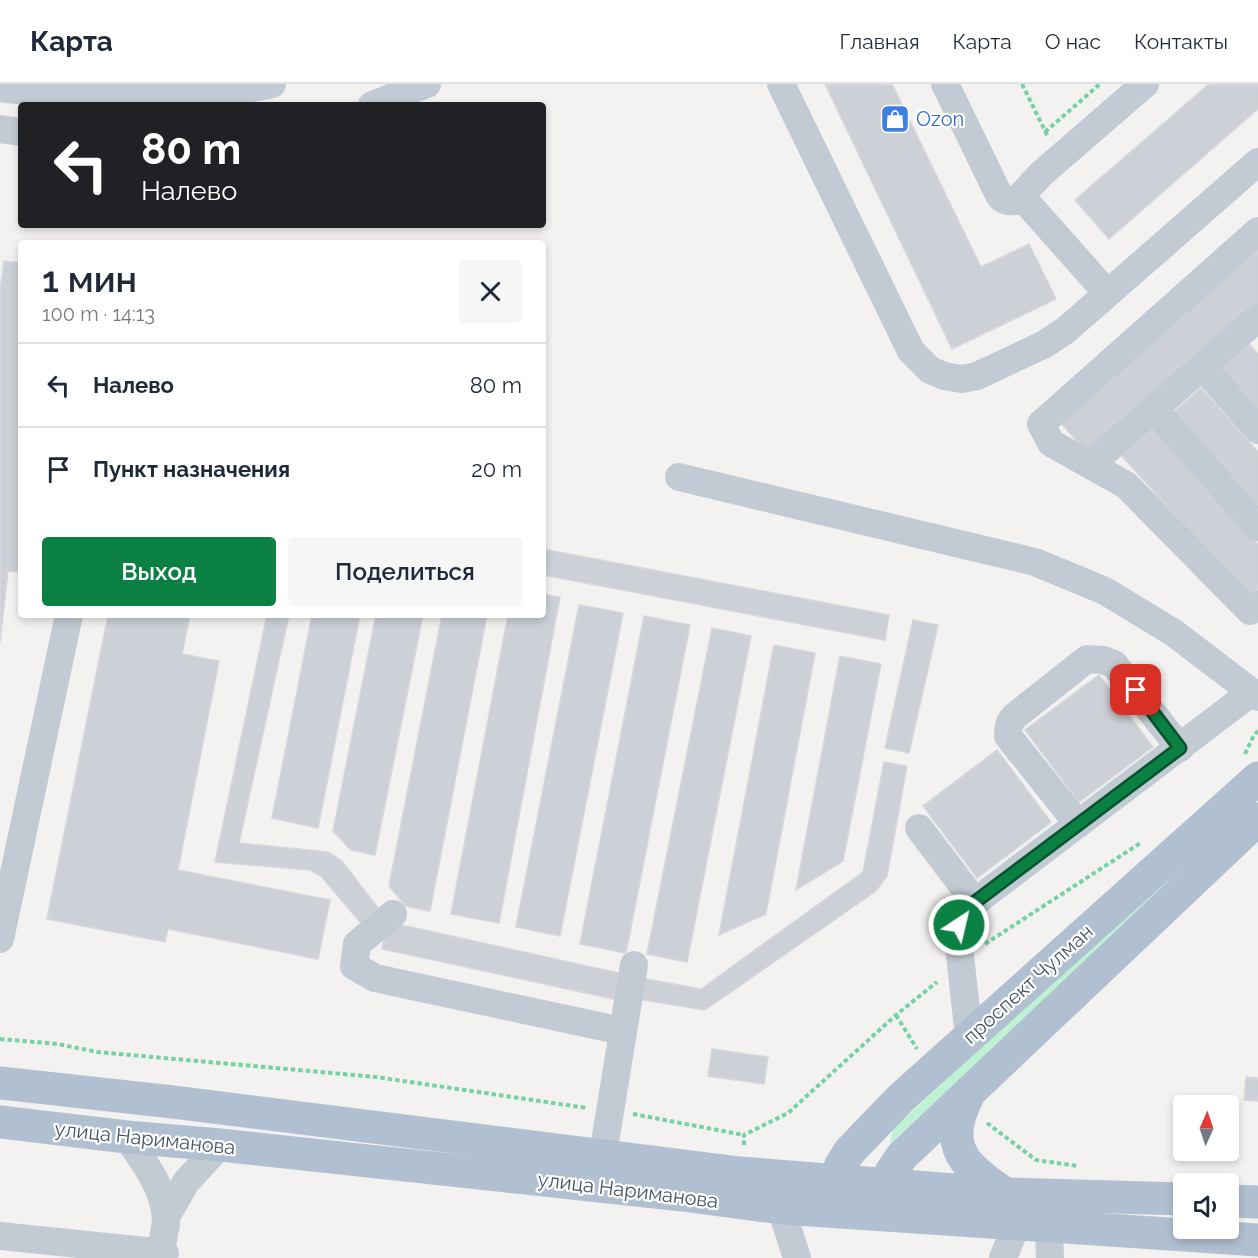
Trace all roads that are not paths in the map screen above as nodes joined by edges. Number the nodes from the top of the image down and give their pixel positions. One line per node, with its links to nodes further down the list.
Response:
1 (272, 84): 6 (street)
2 (427, 84): 7 (street)
3 (781, 84): 13 (street)
4 (945, 84): 11 (street)
5 (1145, 84): 11 (street)
6 (0, 88)
7 (380, 102)
8 (0, 129): 9 (street)
9 (18, 132)
10 (1258, 162): 13 (street)
11 (1022, 196): 13 (street)
12 (1258, 231): 18 (street)
13 (1107, 293)
14 (1256, 324): 15 (street)
15 (1202, 366): 16 (street); 17 (street)
16 (1154, 409): 18 (street); 20 (street)
17 (1258, 430)
18 (1090, 465): 21 (street)
19 (679, 477): 23 (street)
20 (1258, 527)
21 (1258, 605)
22 (68, 618): 31 (street)
23 (1255, 695): 24 (street)
24 (1180, 748): 27 (street); 27 (street)
25 (1251, 766): 34 (main road, проспект Чулман)
26 (1258, 819): 36 (main road, проспект Чулман)
27 (1078, 824): 29 (street)
28 (919, 828): 29 (street)
29 (975, 902): 34 (street)
30 (393, 914): 33 (street)
31 (0, 939)
32 (634, 965): 33 (street)
33 (622, 1031): 40 (street)
34 (969, 1037): 42 (main road, проспект Чулман)
35 (0, 1083): 40 (main road, улица Нариманова)
36 (974, 1105): 41 (main road); 44 (main road, проспект Чулман)
37 (0, 1122): 38 (main road, улица Нариманова)
38 (127, 1137): 39 (main road, улица Нариманова); 48 (street)
39 (219, 1145): 47 (main road, улица Нариманова); 48 (street)
40 (603, 1155): 42 (main road, улица Нариманова)
41 (1005, 1194): 43 (main road, улица Нариманова); 44 (main road, улица Нариманова)
42 (837, 1197): 44 (main road, улица Нариманова); 47 (main road, улица Нариманова)
43 (1173, 1199)
44 (889, 1200): 50 (main road, улица Нариманова)
45 (1239, 1201): 46 (main road)
46 (1258, 1202)
47 (781, 1208): 53 (street)
48 (167, 1215): 52 (street)
49 (0, 1236): 52 (street)
50 (1039, 1236): 51 (main road, улица Нариманова); 54 (street)
51 (1258, 1240)
52 (164, 1256)
53 (797, 1258)
54 (1003, 1258)

